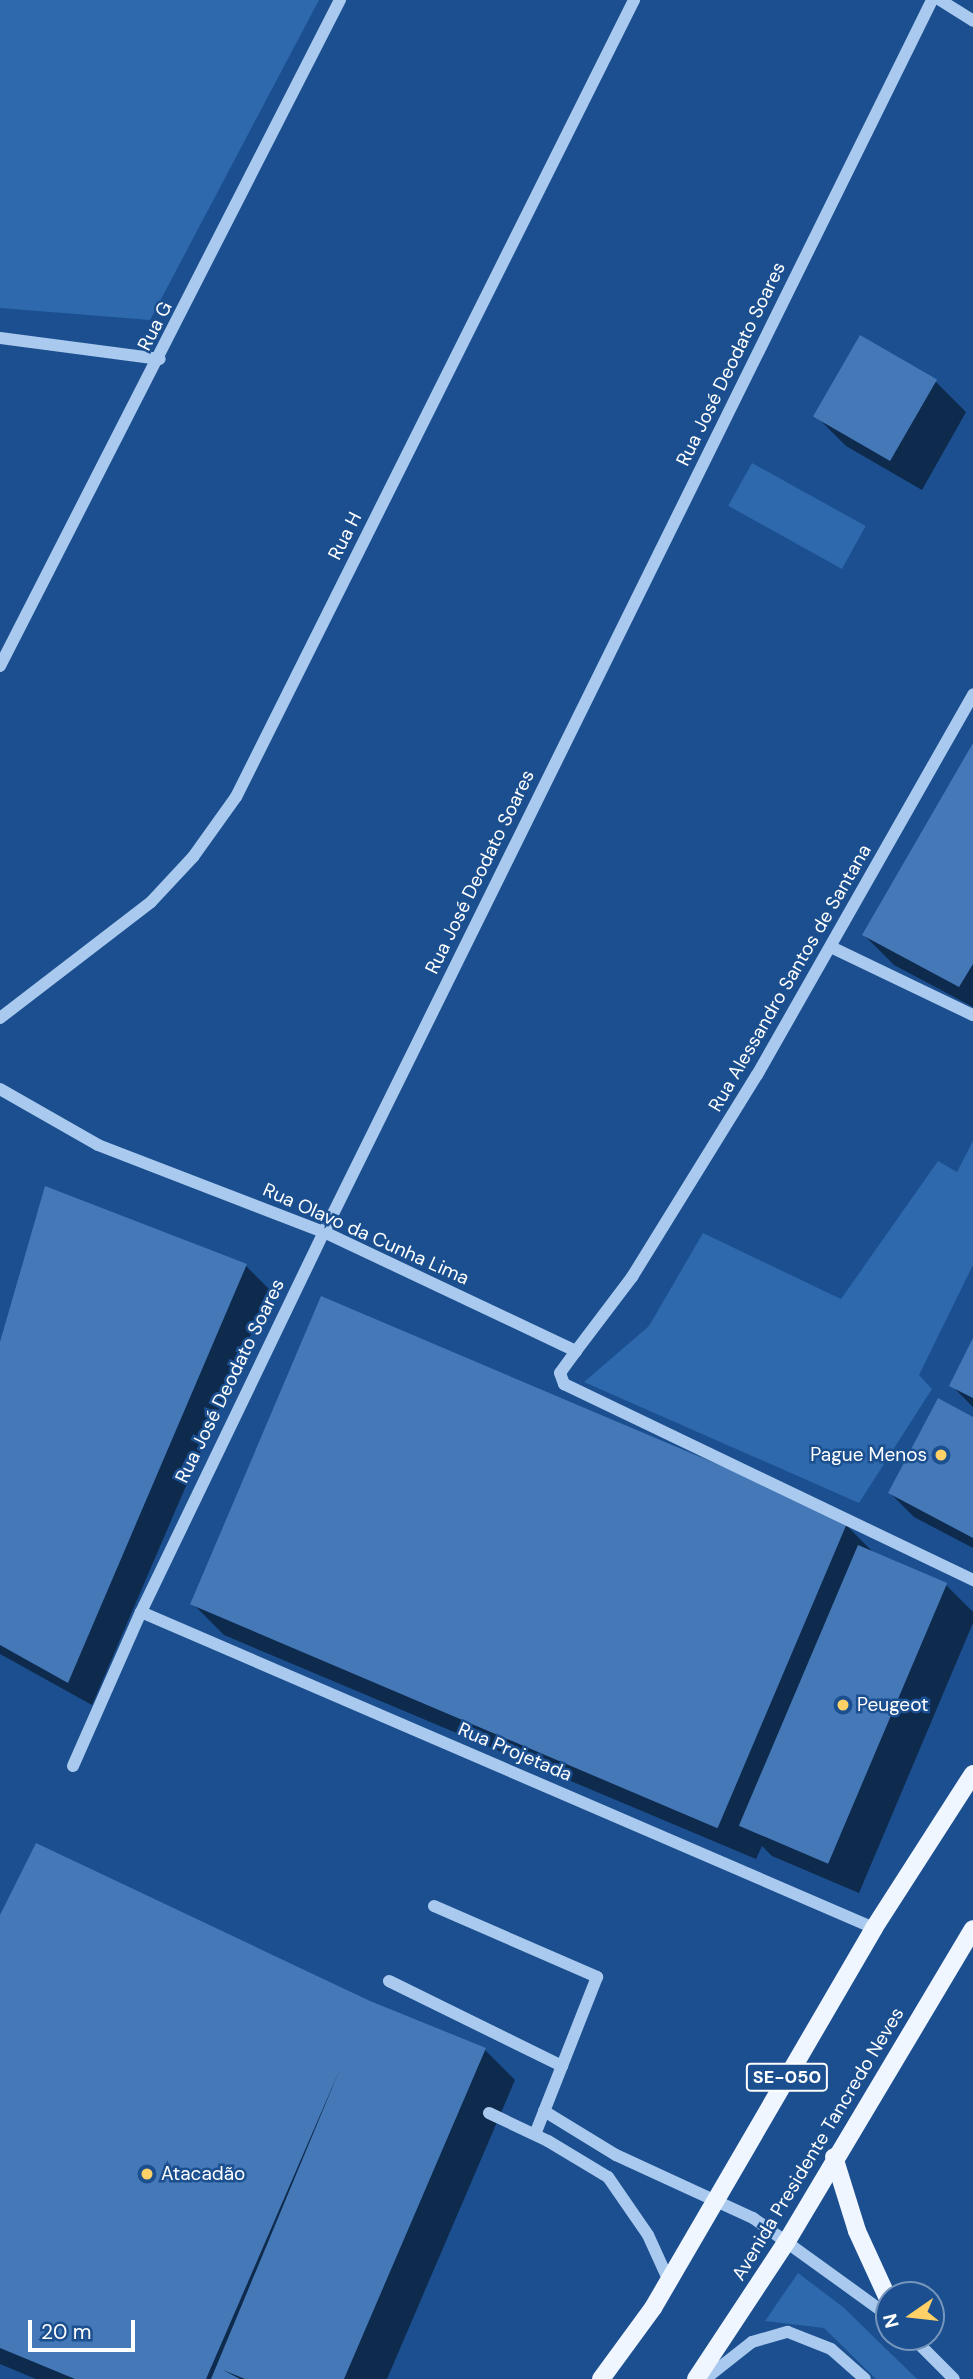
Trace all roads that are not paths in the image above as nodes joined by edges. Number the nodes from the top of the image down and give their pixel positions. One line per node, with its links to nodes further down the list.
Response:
1 (340, 0): 7 (street, Rua G)
2 (634, 0): 12 (street, Rua H)
3 (932, 0): 14 (street, Rua José Deodato Soares)
4 (940, 0): 5 (street)
5 (973, 21)
6 (0, 338): 7 (street)
7 (160, 359): 8 (street, Rua G)
8 (0, 666)
9 (973, 694): 10 (street, Rua Alessandro Santos de Santana)
10 (832, 948): 11 (street); 15 (street, Rua Alessandro Santos de Santana)
11 (973, 1015)
12 (0, 1018)
13 (0, 1089): 14 (street, Rua Olavo da Cunha Lima)
14 (324, 1232): 15 (street, Rua Olavo da Cunha Lima); 17 (street, Rua José Deodato Soares)
15 (576, 1351): 16 (street)
16 (973, 1580)
17 (141, 1612): 18 (street, Rua José Deodato Soares); 21 (street, Rua Projetada)
18 (73, 1766)
19 (973, 1774): 21 (main road, SE-050)
20 (433, 1906): 24 (street)
21 (874, 1928): 29 (main road, SE-050)
22 (973, 1929): 28 (main road, Avenida Presidente Tancredo Neves)
23 (389, 1981): 24 (street)
24 (562, 2066): 25 (street)
25 (544, 2111): 27 (street); 29 (street)
26 (489, 2113): 27 (street)
27 (534, 2134): 31 (street)
28 (834, 2157): 30 (main road, Avenida Presidente Tancredo Neves); 32 (main road)
29 (715, 2199): 30 (street); 31 (main road, SE-050)
30 (788, 2241): 33 (street); 36 (main road, Avenida Presidente Tancredo Neves)
31 (669, 2281): 35 (main road, SE-050)
32 (880, 2281)
33 (875, 2306)
34 (926, 2351): 39 (street)
35 (601, 2379)
36 (696, 2379)
37 (705, 2379): 38 (street)
38 (865, 2379)
39 (954, 2379)

